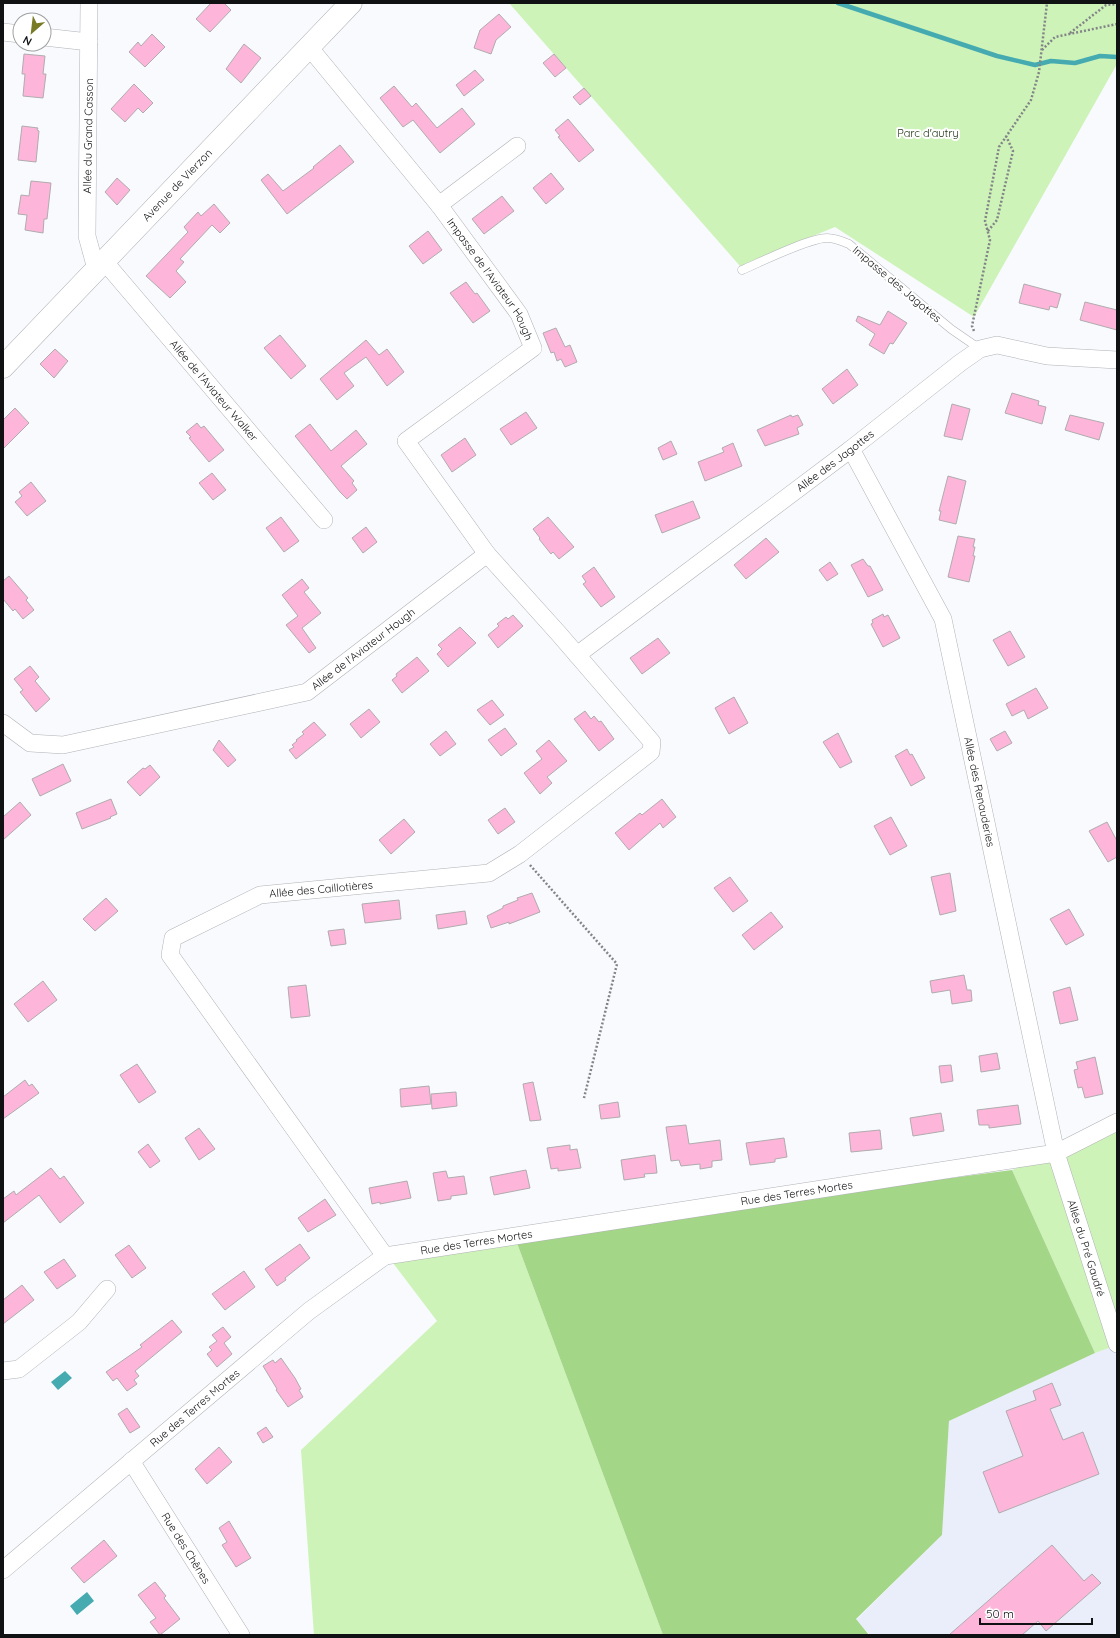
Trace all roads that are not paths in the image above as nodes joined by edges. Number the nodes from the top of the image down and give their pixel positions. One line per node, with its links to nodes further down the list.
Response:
1 (89, 3): 4 (street, Allée du Grand Casson)
2 (351, 3): 5 (main road, Avenue de Vierzon)
3 (52, 38): 4 (street)
4 (89, 42): 8 (street, Allée du Grand Casson)
5 (309, 47): 7 (street); 8 (main road, Avenue de Vierzon)
6 (517, 146): 7 (street)
7 (439, 205): 15 (street, Impasse de l'Aviateur Hough)
8 (100, 265): 12 (main road, Avenue de Vierzon); 14 (street, Allée de l'Aviateur Walker)
9 (742, 270): 10 (lane, Impasse des Jagottes)
10 (980, 349): 11 (street, Allée des Jagottes); 13 (street, Allée des Jagottes)
11 (1117, 360)
12 (3, 367)
13 (851, 449): 16 (street, Allée des Jagottes); 19 (street, Allée des Renauderies)
14 (324, 520)
15 (487, 554): 16 (street); 17 (street, Allée de l'Aviateur Hough)
16 (577, 655): 20 (street, Allée des Caillotières)
17 (3, 723)
18 (1117, 1122): 19 (street, Rue des Terres Mortes)
19 (1056, 1153): 20 (street, Rue des Terres Mortes); 22 (street, Allée du Pré Gaudré)
20 (385, 1256): 24 (street, Rue des Terres Mortes)
21 (107, 1288): 23 (street)
22 (1117, 1344)
23 (3, 1371)
24 (131, 1461): 25 (street, Rue des Terres Mortes); 26 (street, Rue des Chênes)
25 (3, 1570)
26 (241, 1635)

